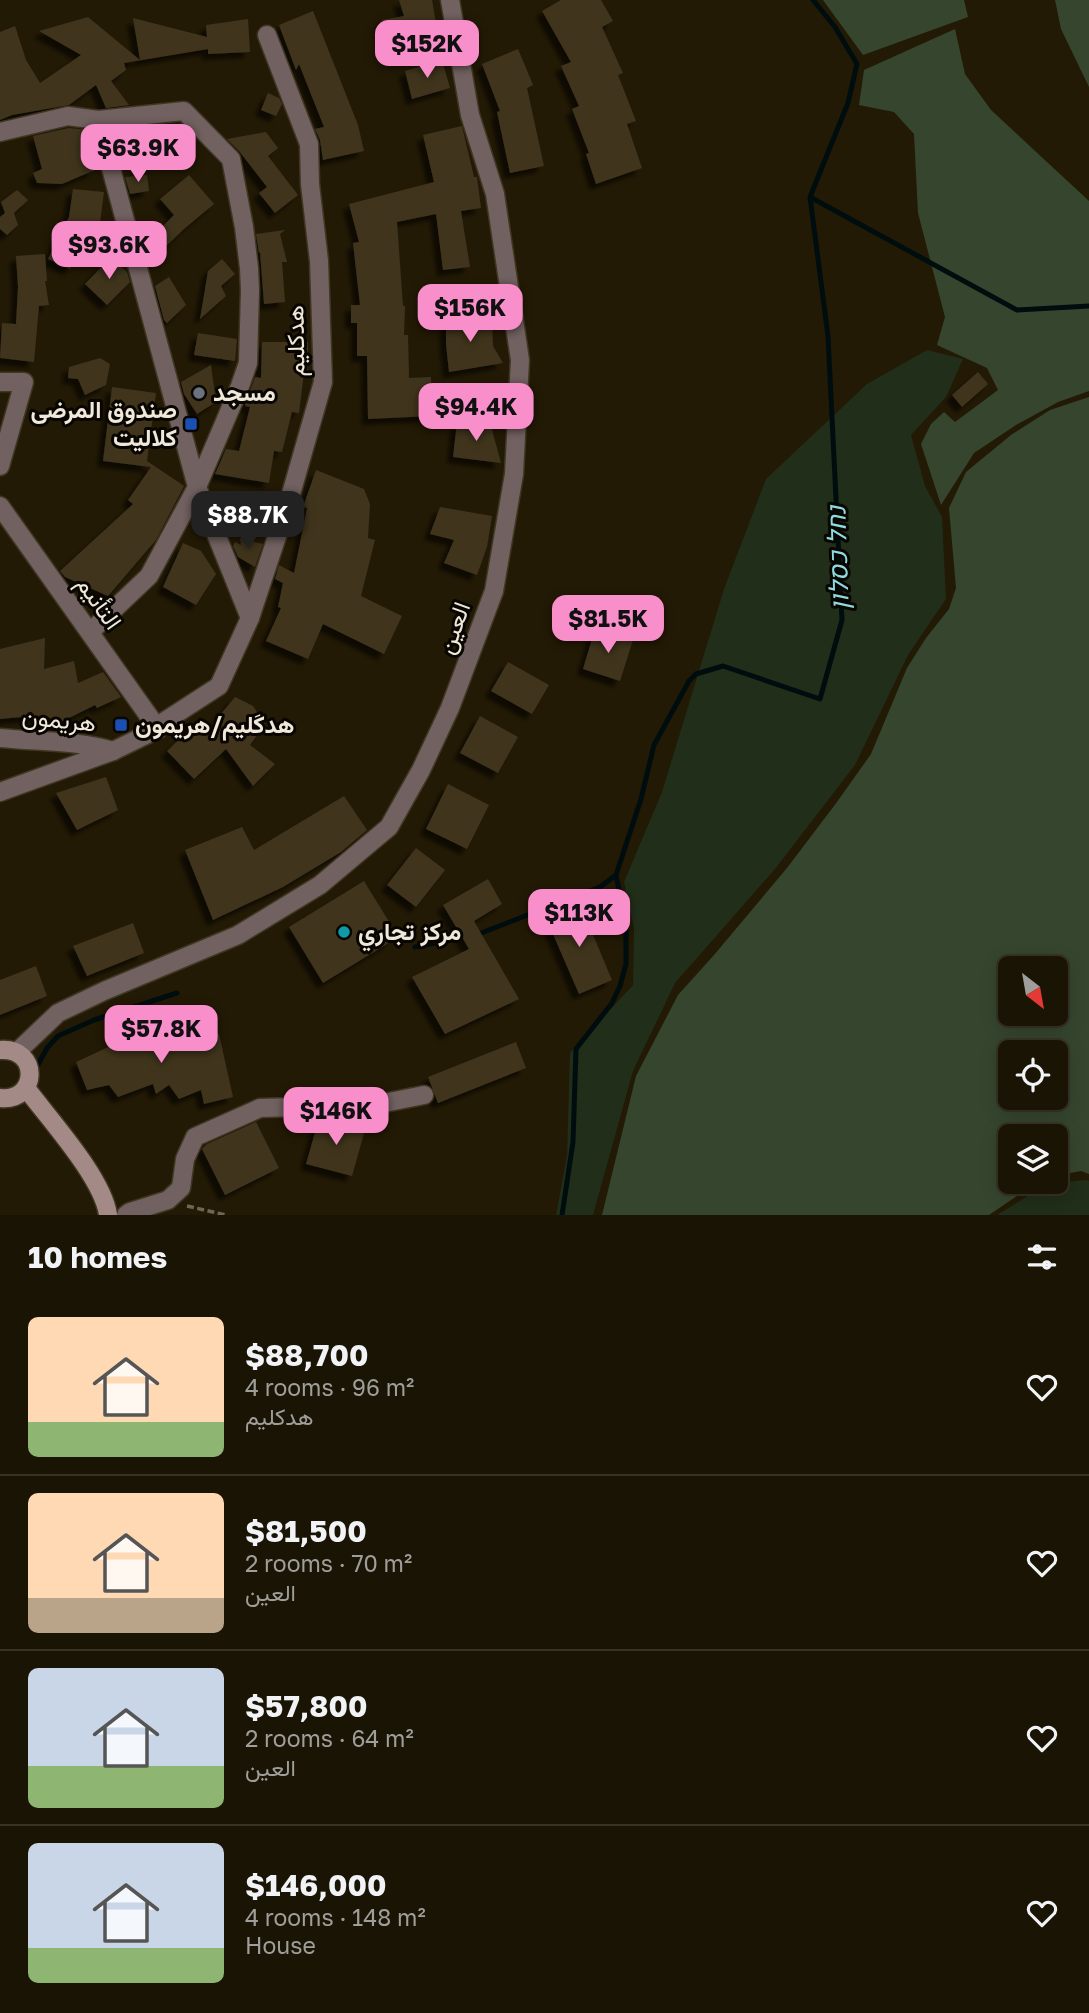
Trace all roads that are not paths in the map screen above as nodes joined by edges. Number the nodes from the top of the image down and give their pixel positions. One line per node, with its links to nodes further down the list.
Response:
1 (450, 0): 15 (street, العين)
2 (267, 35): 9 (street, هدكليم)
3 (98, 120): 4 (street); 7 (street); 7 (street)
4 (0, 132)
5 (0, 382): 6 (street)
6 (0, 466)
7 (197, 487): 9 (street); 10 (street)
8 (0, 506): 10 (street, التأنيم)
9 (250, 618): 11 (street, هدكليم)
10 (90, 632): 11 (street, التأنيم)
11 (158, 729): 13 (street, هدكليم)
12 (0, 738): 13 (street, هريمون)
13 (113, 751): 14 (street, هدكليم)
14 (0, 792)
15 (8, 1051): 16 (main road)
16 (26, 1088): 18 (main road); 19 (main road)
17 (424, 1095): 20 (street)
18 (0, 1098)
19 (108, 1215)
20 (126, 1215)

